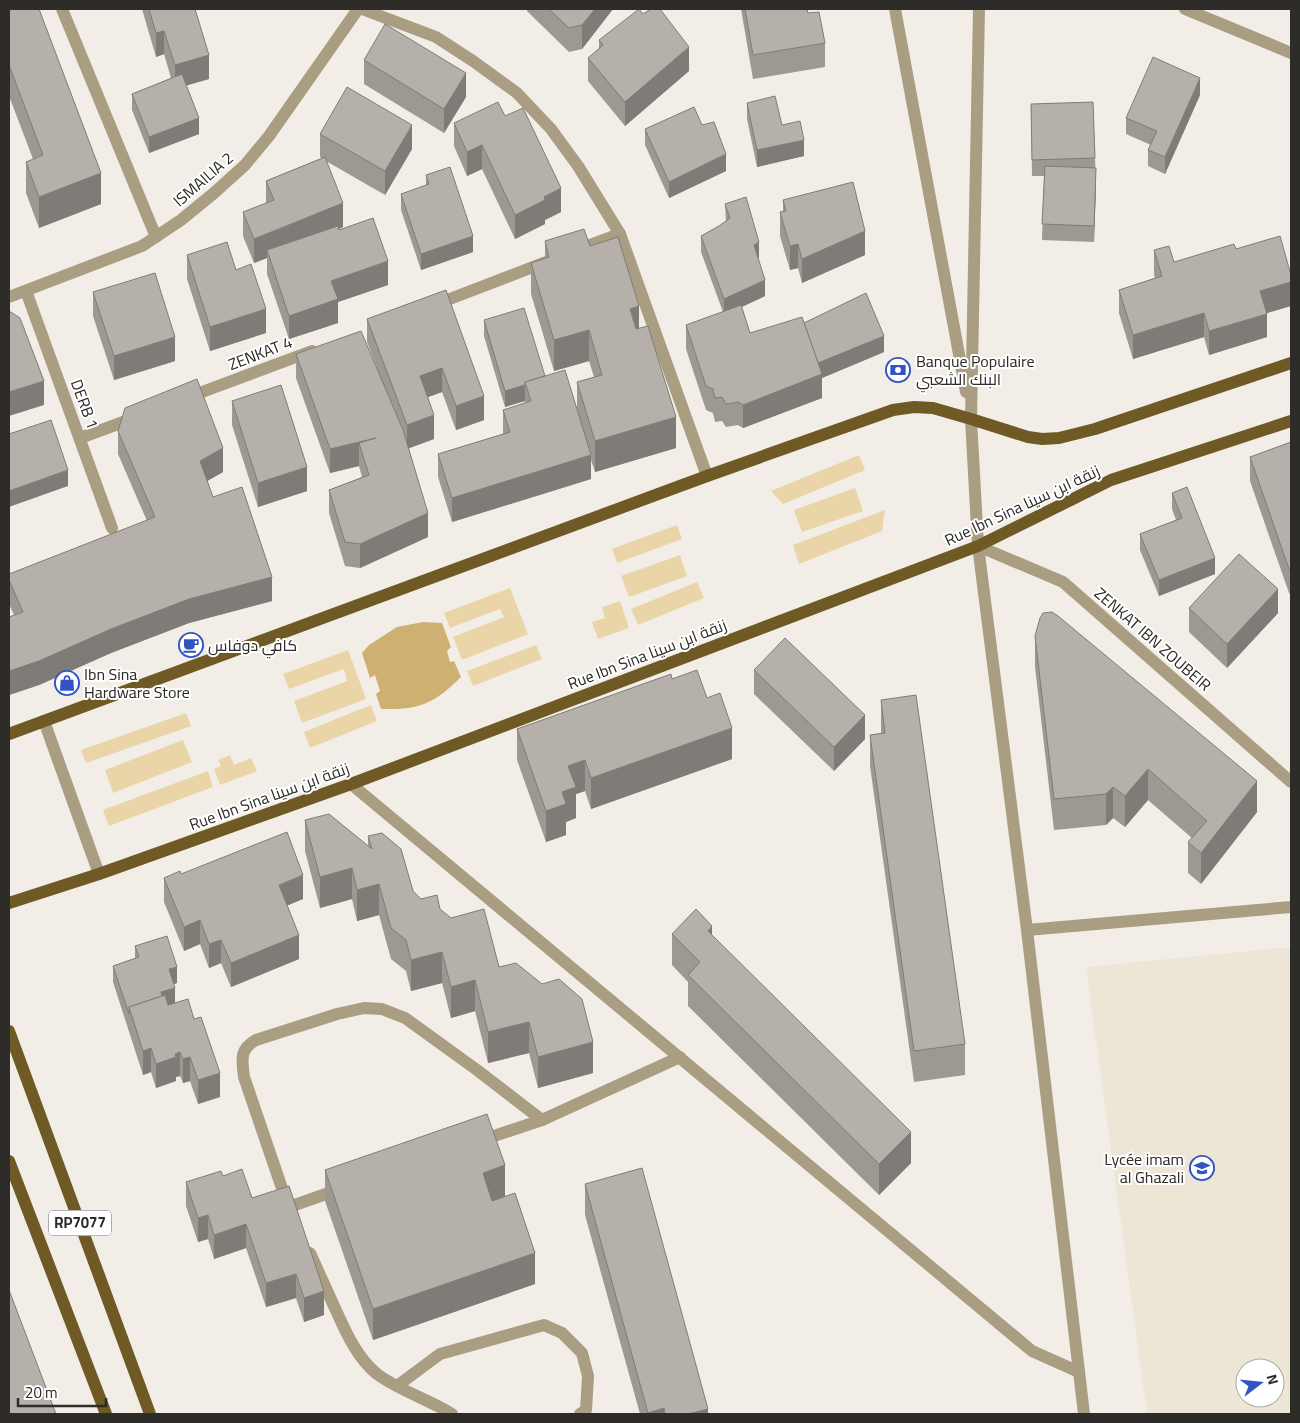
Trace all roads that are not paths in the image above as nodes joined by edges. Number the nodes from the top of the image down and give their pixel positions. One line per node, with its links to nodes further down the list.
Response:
1 (62, 9): 9 (street)
2 (358, 9): 9 (street, ISMAILIA 2)
3 (362, 9): 8 (street)
4 (895, 9): 17 (street)
5 (979, 9): 17 (street)
6 (1185, 9): 7 (street)
7 (1291, 53)
8 (620, 234): 12 (street); 20 (street)
9 (156, 237): 10 (street, ISMAILIA 2)
10 (26, 291): 11 (street, ISMAILIA 2); 19 (street, DERB 1)
11 (9, 297)
12 (425, 308)
13 (322, 346): 15 (street, ZENKAT 4)
14 (1291, 363): 17 (main road)
15 (174, 403)
16 (146, 414): 19 (street)
17 (970, 419): 20 (main road); 22 (street)
18 (1291, 420): 22 (main road, Rue Ibn Sina زنقة ابن سينا)
19 (80, 438): 21 (street, DERB 1)
20 (707, 476): 23 (main road)
21 (112, 528)
22 (978, 546): 25 (street, ZENKAT IBN ZOUBEIR); 26 (main road, Rue Ibn Sina زنقة ابن سينا); 30 (street)
23 (44, 721): 24 (main road); 27 (street)
24 (9, 734)
25 (1291, 782)
26 (351, 784): 27 (main road, Rue Ibn Sina زنقة ابن سينا); 32 (street)
27 (99, 874): 28 (main road, Rue Ibn Sina زنقة ابن سينا)
28 (9, 903)
29 (1291, 907): 30 (street)
30 (1027, 930): 39 (street)
31 (9, 1031): 42 (main road, RP7077)
32 (680, 1057): 33 (street); 39 (street)
33 (542, 1120): 34 (street); 37 (street)
34 (467, 1145)
35 (9, 1162): 36 (main road, RP7077)
36 (11, 1175): 41 (main road, RP7077)
37 (354, 1184)
38 (304, 1241): 40 (street)
39 (1079, 1372): 45 (street)
40 (397, 1386): 43 (street); 44 (street)
41 (106, 1414)
42 (150, 1414)
43 (452, 1414)
44 (580, 1414)
45 (1084, 1414)

